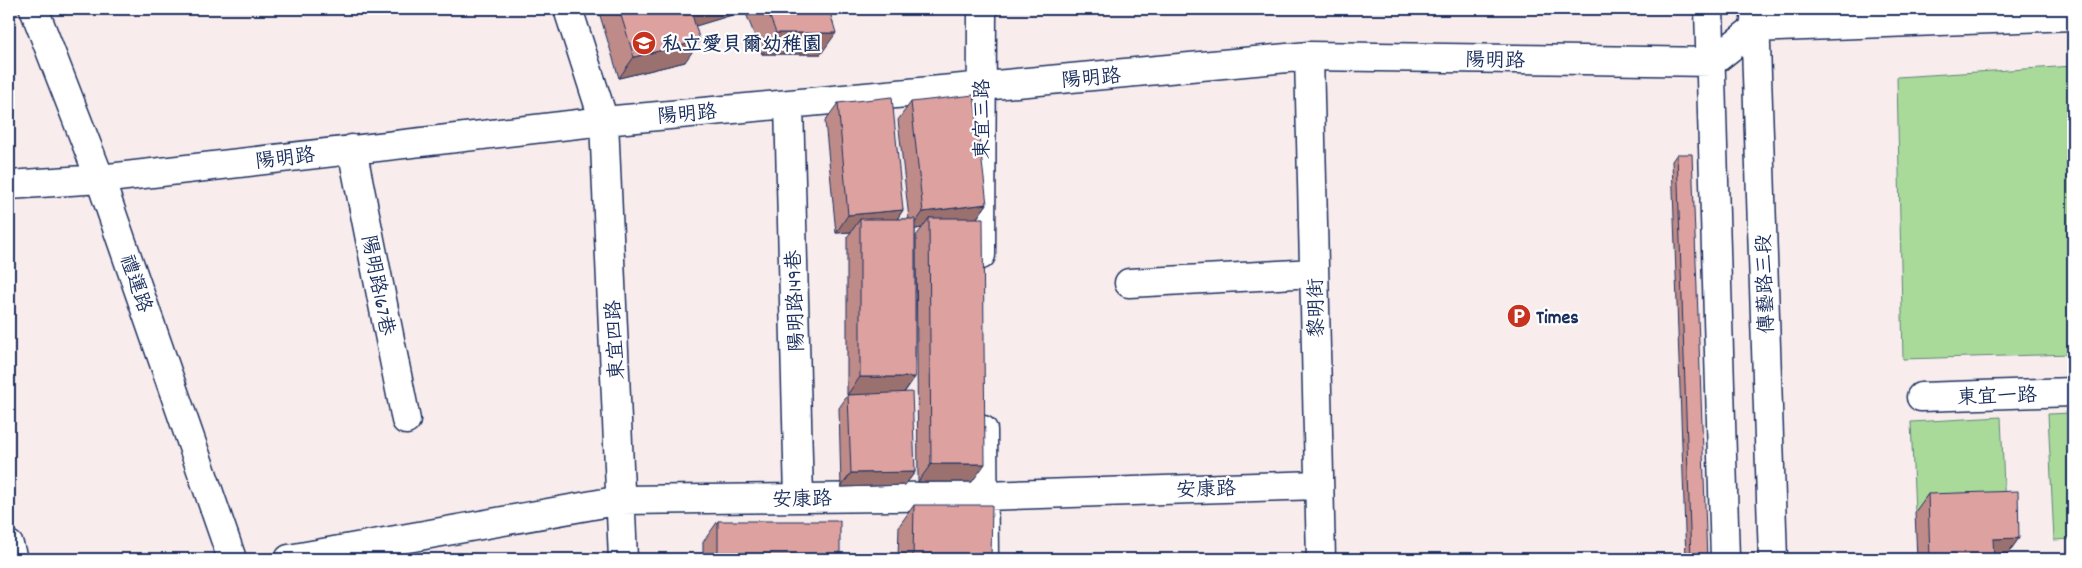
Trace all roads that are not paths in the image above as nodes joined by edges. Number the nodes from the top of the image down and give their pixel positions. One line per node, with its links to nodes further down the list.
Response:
1 (34, 9): 13 (street, 禮運路)
2 (568, 9): 11 (street, 東宜四路)
3 (982, 9): 9 (street, 東宜三路)
4 (1709, 9): 8 (street)
5 (2073, 16): 6 (street)
6 (1755, 18): 8 (street); 34 (street, 傳藝路三段)
7 (1309, 56): 8 (street, 陽明路); 9 (street, 陽明路); 15 (street, 黎明街)
8 (1712, 62): 33 (street)
9 (980, 87): 10 (street, 陽明路); 16 (street, 東宜三路)
10 (789, 104): 11 (street, 陽明路); 24 (street, 陽明路149巷)
11 (604, 121): 12 (street, 陽明路); 25 (street, 東宜四路)
12 (352, 149): 13 (street, 陽明路); 21 (street, 陽明路167巷)
13 (100, 179): 14 (street, 陽明路); 28 (street, 禮運路)
14 (9, 186)
15 (1314, 273): 17 (street); 22 (street, 黎明街)
16 (982, 276)
17 (1129, 283)
18 (2073, 392): 19 (street, 東宜一路)
19 (1921, 397)
20 (982, 406): 23 (street)
21 (406, 420)
22 (1319, 485): 23 (street, 安康路); 32 (street, 黎明街)
23 (983, 496): 24 (street, 安康路); 31 (street)
24 (799, 498): 25 (street, 安康路)
25 (621, 500): 29 (street, 安康路); 30 (street, 東宜四路)
26 (9, 545): 27 (street)
27 (14, 559)
28 (232, 559)
29 (289, 559)
30 (623, 559)
31 (984, 559)
32 (1321, 559)
33 (1725, 559)
34 (1772, 559)

